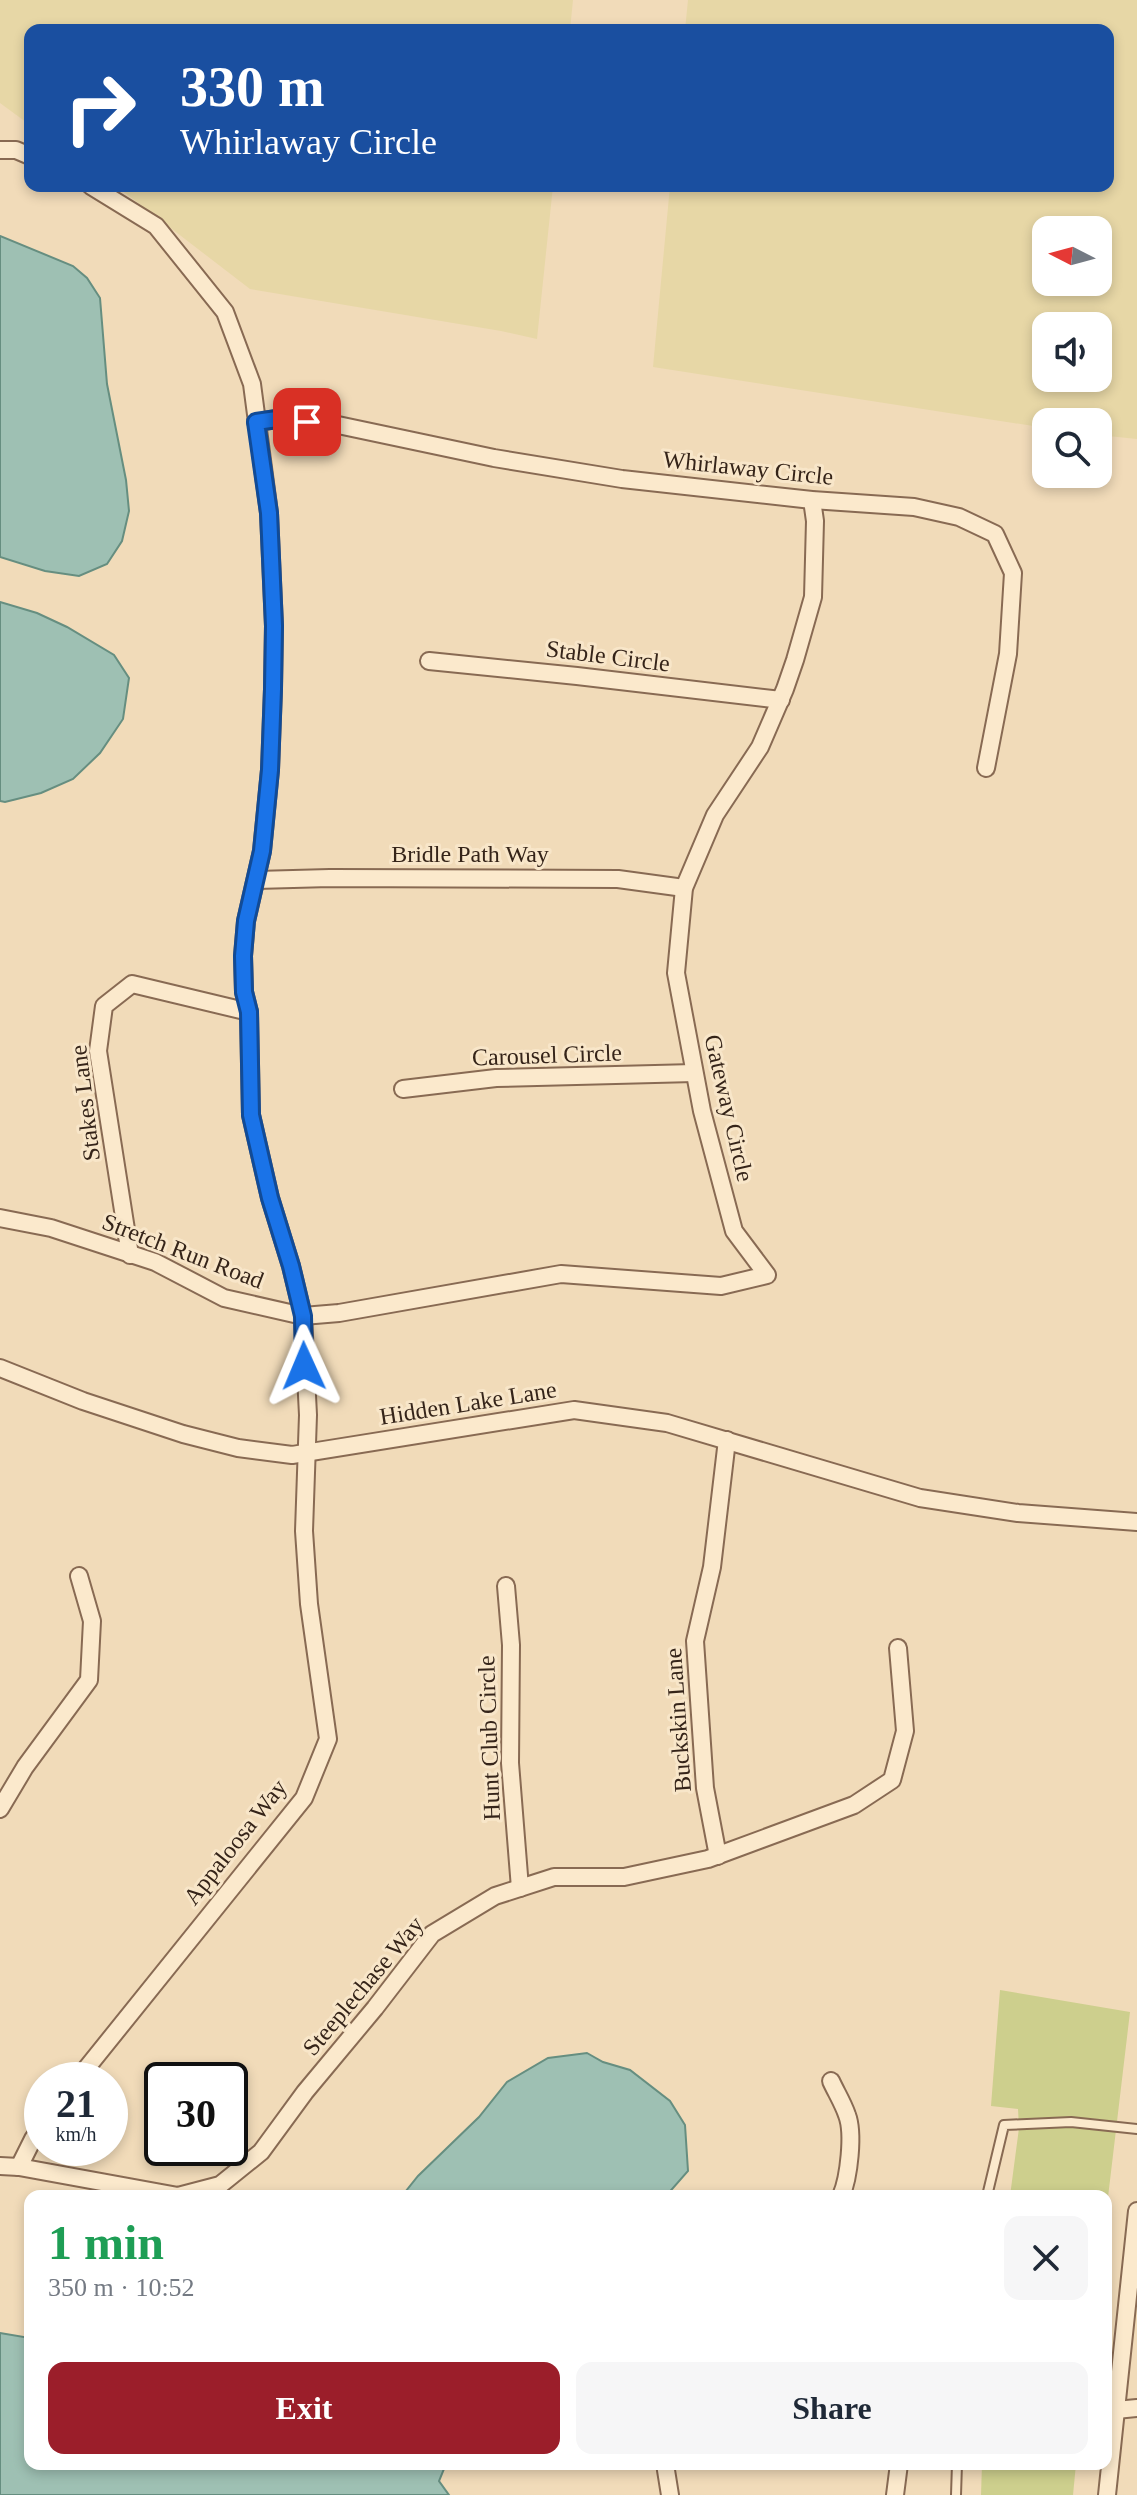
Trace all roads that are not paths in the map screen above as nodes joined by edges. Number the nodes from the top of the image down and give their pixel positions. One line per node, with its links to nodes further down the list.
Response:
1 (0, 150): 2 (street)
2 (24, 153)
3 (101, 192): 4 (street, Appaloosa Way)
4 (256, 422): 5 (street, Whirlaway Circle); 9 (street, Appaloosa Way)
5 (812, 500): 7 (street, Gateway Circle); 8 (street, Whirlaway Circle)
6 (429, 661): 7 (street, Stable Circle)
7 (781, 700): 10 (street, Gateway Circle)
8 (986, 768)
9 (256, 880): 10 (street, Bridle Path Way); 11 (street, Appaloosa Way)
10 (684, 888): 12 (street, Gateway Circle)
11 (249, 1012): 15 (street, Stakes Lane); 16 (street, Appaloosa Way)
12 (694, 1073): 13 (street, Carousel Circle); 16 (street, Gateway Circle)
13 (403, 1089)
14 (0, 1218): 15 (street, Stretch Run Road)
15 (130, 1255): 16 (street, Stretch Run Road)
16 (303, 1316): 19 (street, Appaloosa Way)
17 (0, 1368): 19 (street, Hidden Lake Lane)
18 (727, 1440): 19 (street, Hidden Lake Lane); 20 (street, Hidden Lake Lane); 25 (street, Buckskin Lane)
19 (308, 1452): 27 (street, Appaloosa Way)
20 (1137, 1522)
21 (79, 1576): 24 (street)
22 (506, 1586): 26 (street, Hunt Club Circle)
23 (898, 1648): 25 (street, Steeplechase Way)
24 (0, 1809)
25 (718, 1856): 26 (street, Steeplechase Way)
26 (520, 1888): 34 (street, Steeplechase Way)
27 (91, 2062)
28 (831, 2081): 35 (street)
29 (1137, 2129): 36 (lane)
30 (24, 2157): 32 (street)
31 (0, 2166): 32 (street, Steeplechase Way)
32 (19, 2167): 33 (street, Steeplechase Way)
33 (145, 2190)
34 (201, 2190)
35 (843, 2190)
36 (988, 2190)
37 (1137, 2211): 39 (street)
38 (1137, 2408): 39 (street)
39 (1116, 2410): 40 (street)
40 (1112, 2448)
41 (666, 2470): 45 (street)
42 (898, 2470): 46 (street)
43 (957, 2470): 47 (lane)
44 (1110, 2470): 48 (street)
45 (670, 2495)
46 (895, 2495)
47 (956, 2495)
48 (1107, 2495)

